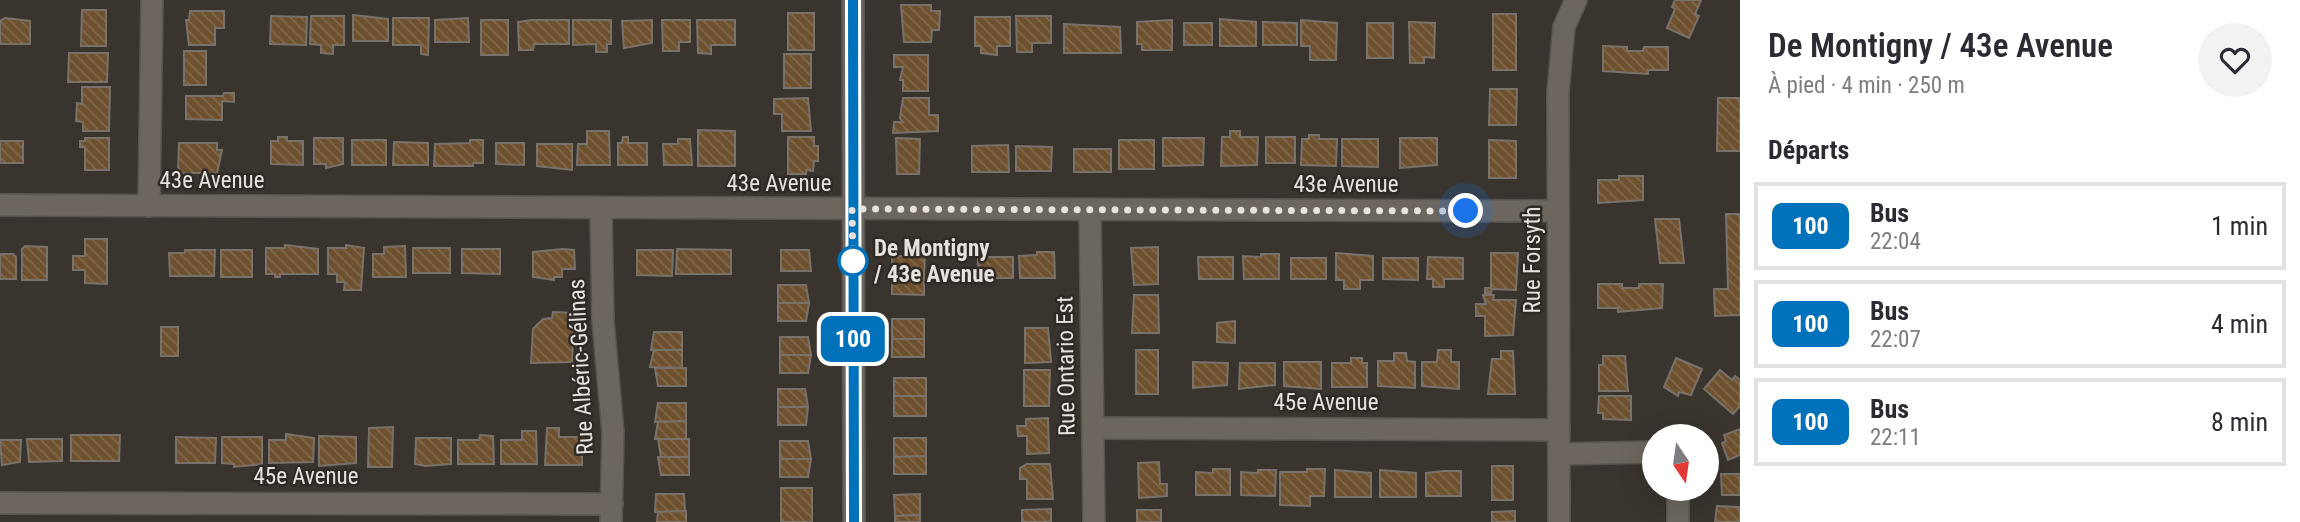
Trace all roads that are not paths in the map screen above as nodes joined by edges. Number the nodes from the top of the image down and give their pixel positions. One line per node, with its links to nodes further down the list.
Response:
1 (152, 0): 5 (street)
2 (853, 0): 7 (street)
3 (1576, 0): 9 (street, Rue Forsyth)
4 (0, 205): 5 (street, 43e Avenue)
5 (149, 206): 6 (street, 43e Avenue)
6 (601, 209): 7 (street, 43e Avenue); 16 (street, Rue Albéric-Gélinas)
7 (852, 209): 8 (street, 43e Avenue); 17 (street)
8 (1090, 210): 9 (street, 43e Avenue); 10 (street, Rue Ontario Est)
9 (1558, 211): 11 (street, Rue Forsyth)
10 (1093, 428): 11 (street, 45e Avenue); 18 (street, Rue Ontario Est)
11 (1559, 430): 13 (street, Rue Forsyth)
12 (1642, 452): 13 (street)
13 (1559, 454): 19 (street, Rue Forsyth)
14 (1678, 501): 20 (street)
15 (0, 503): 16 (street, 45e Avenue)
16 (612, 513)
17 (854, 522)
18 (1094, 522)
19 (1559, 522)
20 (1678, 522)

